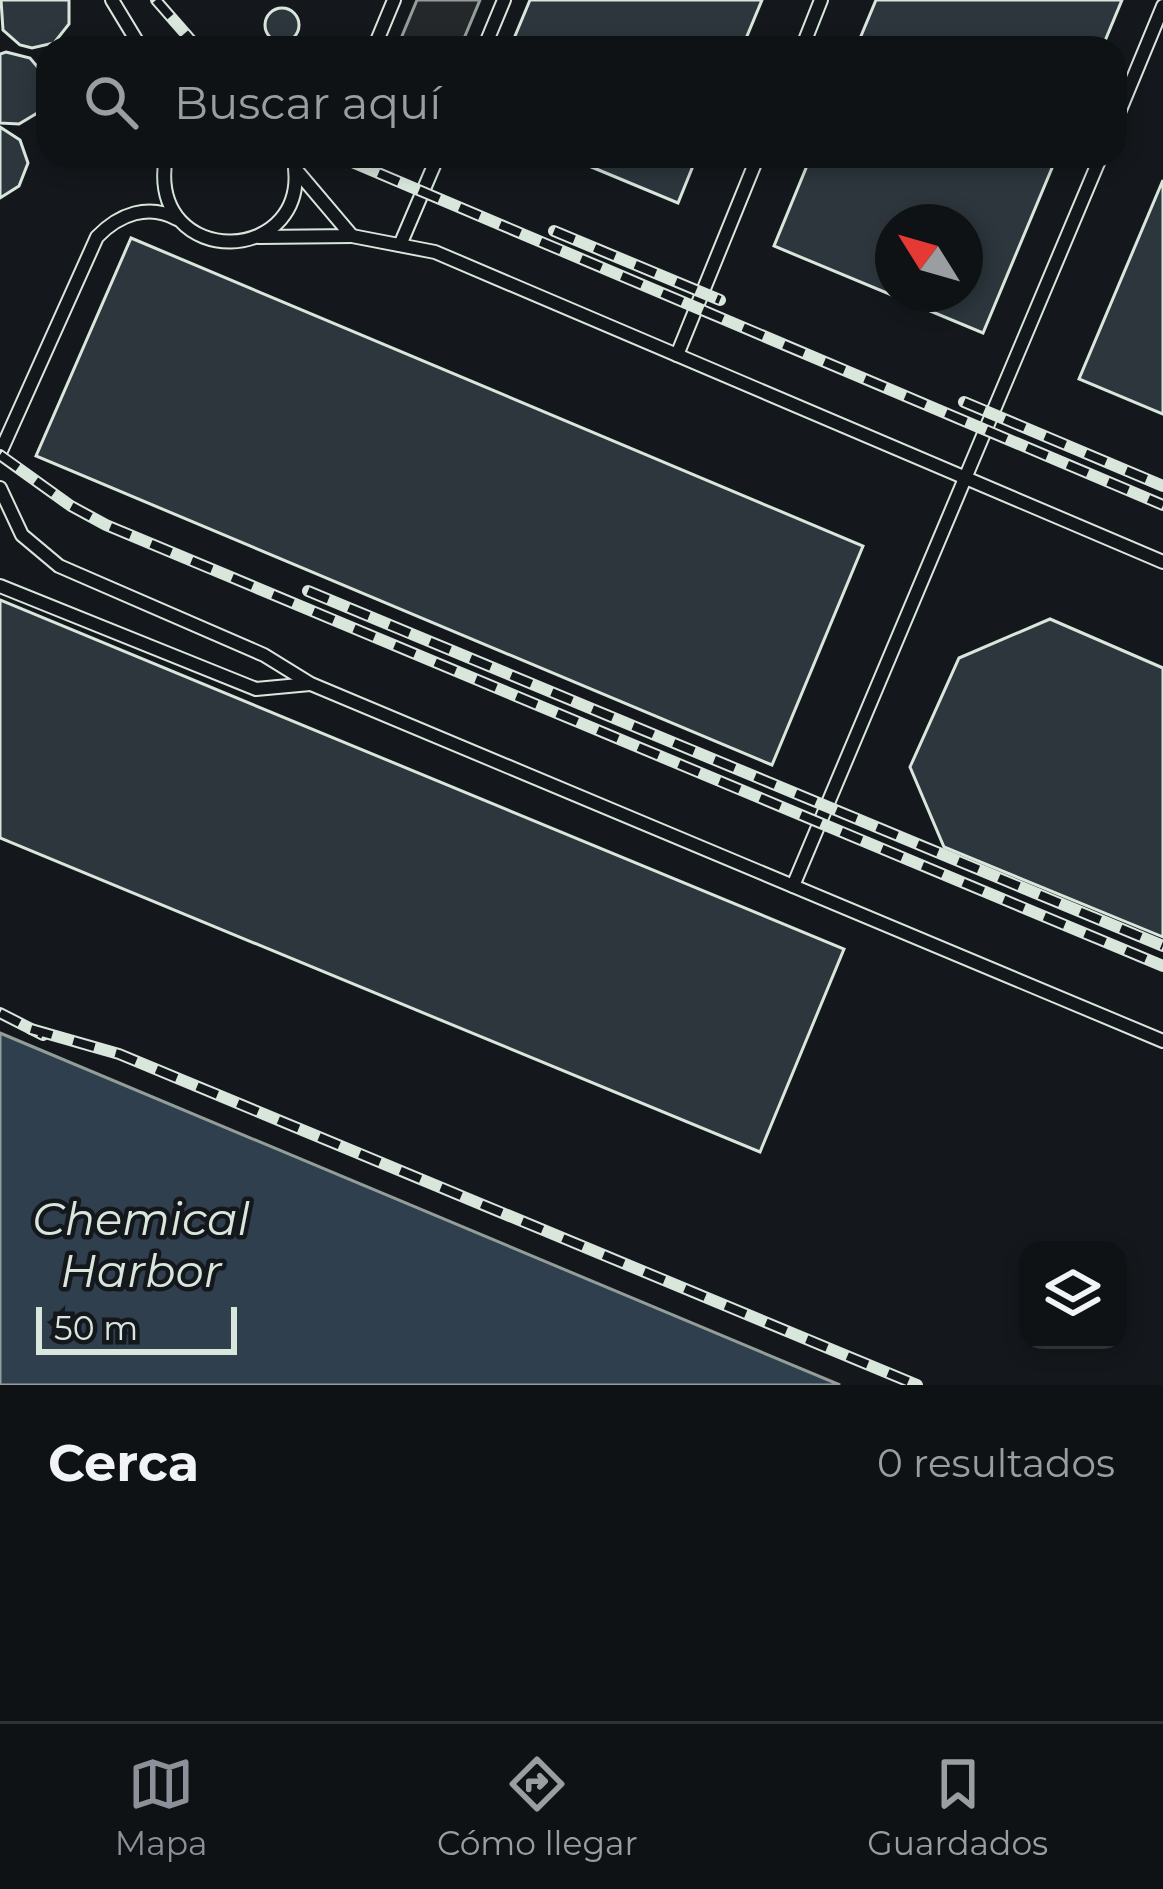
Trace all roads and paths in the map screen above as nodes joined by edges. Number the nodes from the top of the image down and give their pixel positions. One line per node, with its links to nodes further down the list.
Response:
1 (112, 0): 6 (lane)
2 (394, 0): 7 (lane)
3 (504, 0): 8 (lane)
4 (821, 0): 9 (lane)
5 (1163, 6): 10 (lane)
6 (134, 36)
7 (379, 36)
8 (489, 36)
9 (807, 36)
10 (1127, 93)
11 (164, 168): 17 (lane)
12 (297, 168): 16 (lane)
13 (433, 168): 20 (lane)
14 (753, 168): 21 (lane)
15 (1096, 168): 23 (lane)
16 (297, 172): 18 (lane); 19 (lane)
17 (177, 219): 19 (lane); 22 (lane)
18 (352, 236): 19 (lane); 20 (lane)
19 (258, 237)
20 (400, 245): 21 (lane)
21 (676, 355): 23 (lane)
22 (0, 453)
23 (967, 478): 25 (lane); 28 (lane)
24 (0, 488): 27 (lane)
25 (1163, 562)
26 (0, 586): 27 (lane)
27 (311, 684): 28 (lane)
28 (793, 886): 29 (lane)
29 (1163, 1041)

